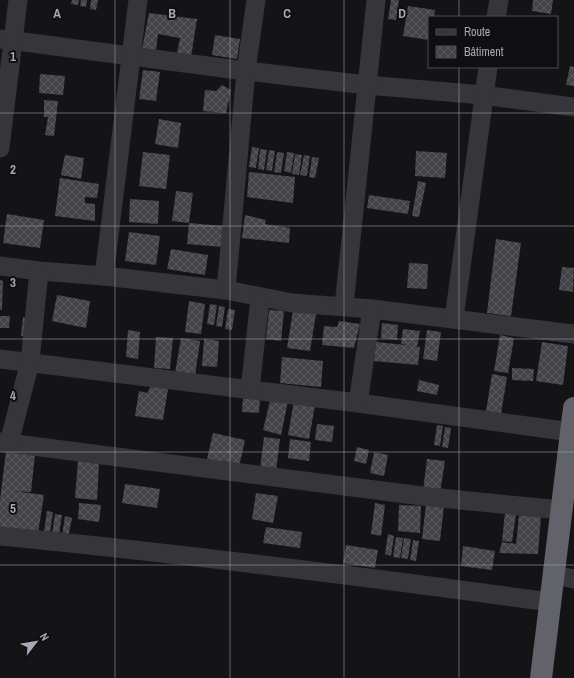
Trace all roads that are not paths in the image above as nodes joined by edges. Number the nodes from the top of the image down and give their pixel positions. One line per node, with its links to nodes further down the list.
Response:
1 (18, 0): 7 (street)
2 (138, 0): 8 (street)
3 (256, 0): 10 (street)
4 (376, 0): 11 (street)
5 (498, 0): 6 (street)
6 (496, 16)
7 (6, 40): 8 (street); 14 (street)
8 (131, 56): 10 (street); 17 (street)
9 (488, 68): 12 (street)
10 (246, 71): 11 (street); 18 (street)
11 (367, 85): 12 (street); 20 (street)
12 (483, 95): 13 (street); 22 (street)
13 (574, 107)
14 (0, 148)
15 (0, 266): 16 (street)
16 (39, 271): 17 (street); 25 (street)
17 (104, 276): 18 (street)
18 (226, 290): 19 (street)
19 (260, 298): 20 (street); 26 (street)
20 (344, 306): 21 (street)
21 (372, 309): 22 (street); 27 (street)
22 (454, 319): 23 (street)
23 (574, 334)
24 (0, 359): 25 (street)
25 (30, 362): 26 (street); 30 (street)
26 (250, 390): 27 (street)
27 (358, 403): 29 (street)
28 (574, 408): 29 (highway)
29 (571, 432): 31 (highway)
30 (4, 442): 31 (street)
31 (561, 510): 33 (highway)
32 (0, 536): 34 (street)
33 (564, 577): 34 (highway)
34 (550, 602): 35 (highway)
35 (541, 678)

